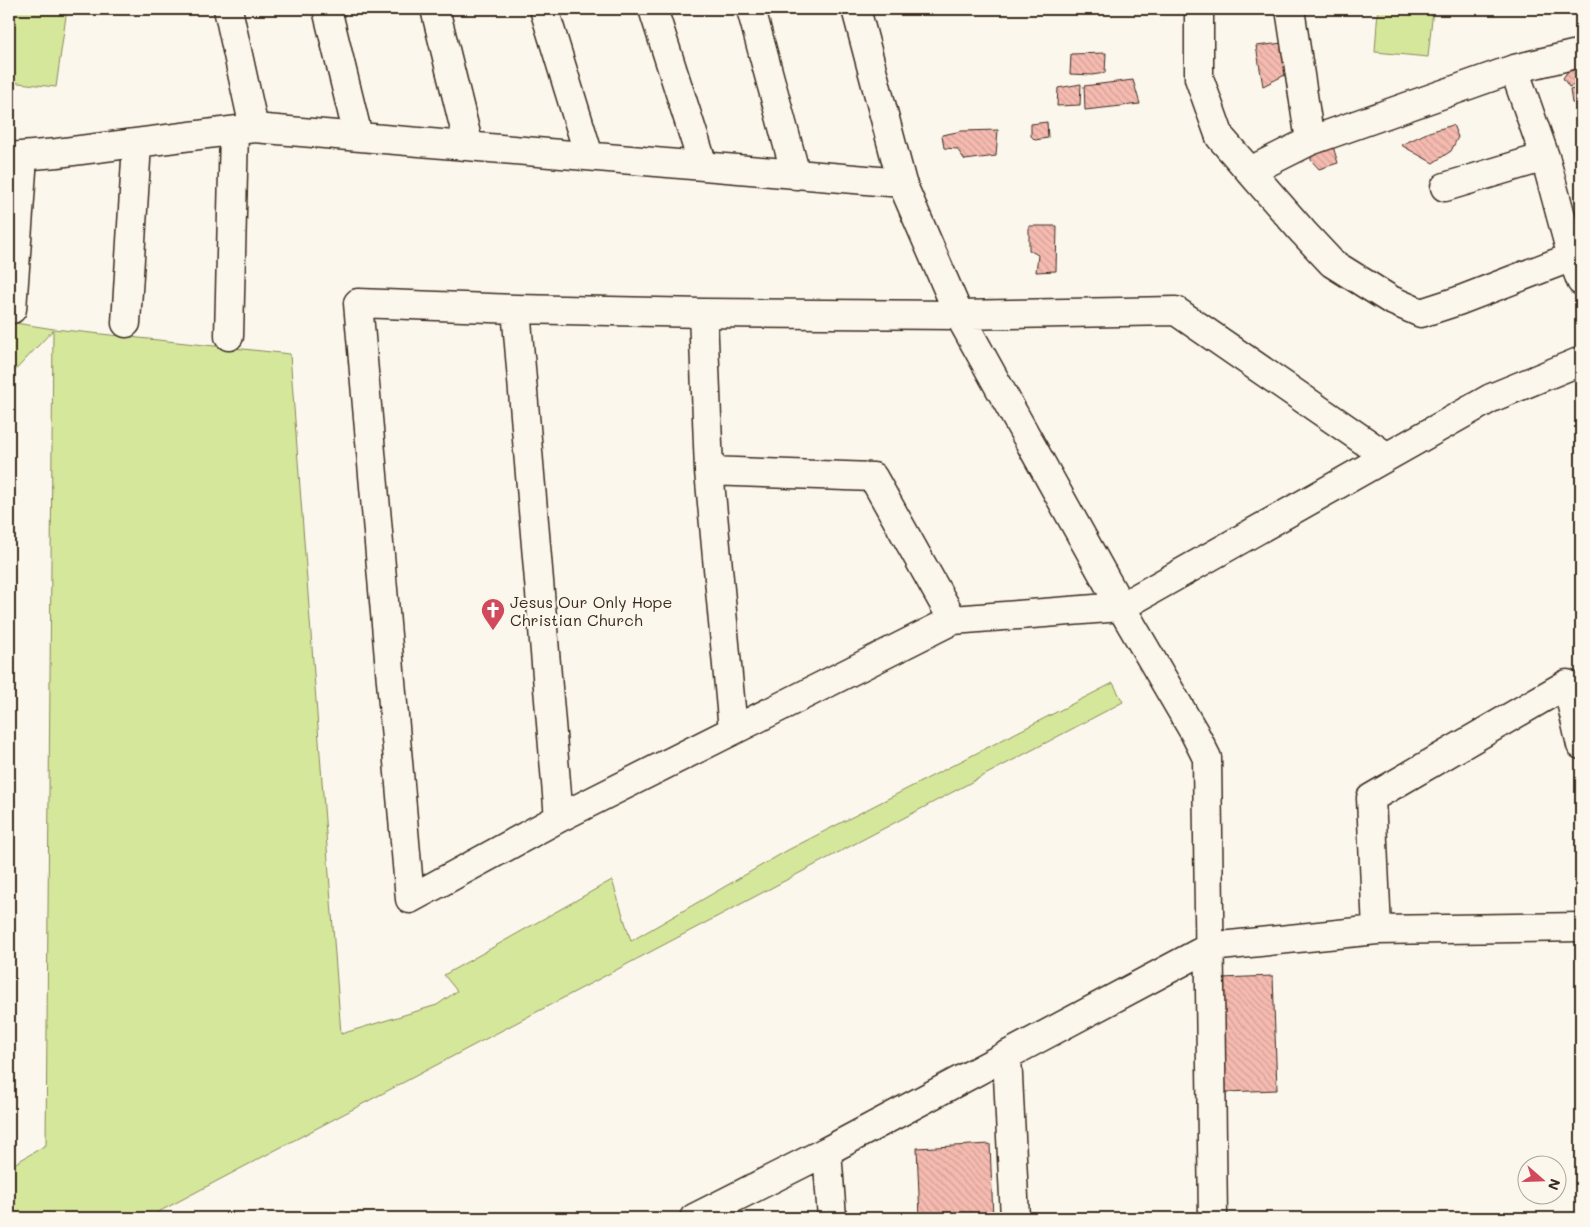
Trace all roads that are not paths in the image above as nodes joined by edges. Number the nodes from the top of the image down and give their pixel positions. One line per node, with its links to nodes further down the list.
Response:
1 (228, 9): 12 (street)
2 (327, 9): 13 (street)
3 (435, 9): 16 (street)
4 (544, 9): 17 (street)
5 (653, 9): 20 (street)
6 (751, 9): 22 (street)
7 (856, 9): 23 (street)
8 (1199, 9): 21 (street)
9 (1290, 9): 14 (street)
10 (1581, 53): 11 (street)
11 (1514, 69): 14 (street); 19 (street)
12 (244, 129): 13 (street); 15 (street); 31 (street)
13 (358, 136): 16 (street)
14 (1310, 141): 21 (street)
15 (137, 144): 18 (street); 30 (street)
16 (468, 146): 17 (street)
17 (589, 156): 20 (street)
18 (16, 157): 27 (street)
19 (1545, 157): 24 (street); 25 (street)
20 (703, 165): 22 (street)
21 (1250, 170): 25 (street)
22 (796, 175): 23 (street)
23 (902, 182): 29 (street)
24 (1445, 187)
25 (1577, 269)
26 (516, 309): 28 (street); 39 (street); 39 (street)
27 (12, 310)
28 (703, 313): 29 (street); 34 (street)
29 (959, 315): 33 (street); 35 (street)
30 (126, 323)
31 (229, 336)
32 (1581, 361): 33 (street)
33 (1386, 456): 35 (street)
34 (709, 470): 36 (street); 37 (street)
35 (1121, 607): 36 (street); 42 (street)
36 (953, 620): 37 (street)
37 (733, 730): 39 (street)
38 (1581, 745): 41 (street)
39 (559, 818)
40 (1581, 927): 41 (street)
41 (1377, 930): 42 (street)
42 (1210, 947): 43 (street); 48 (street)
43 (1007, 1056): 44 (street); 47 (street)
44 (828, 1151): 45 (street); 46 (street)
45 (694, 1218)
46 (832, 1218)
47 (1015, 1218)
48 (1213, 1218)

